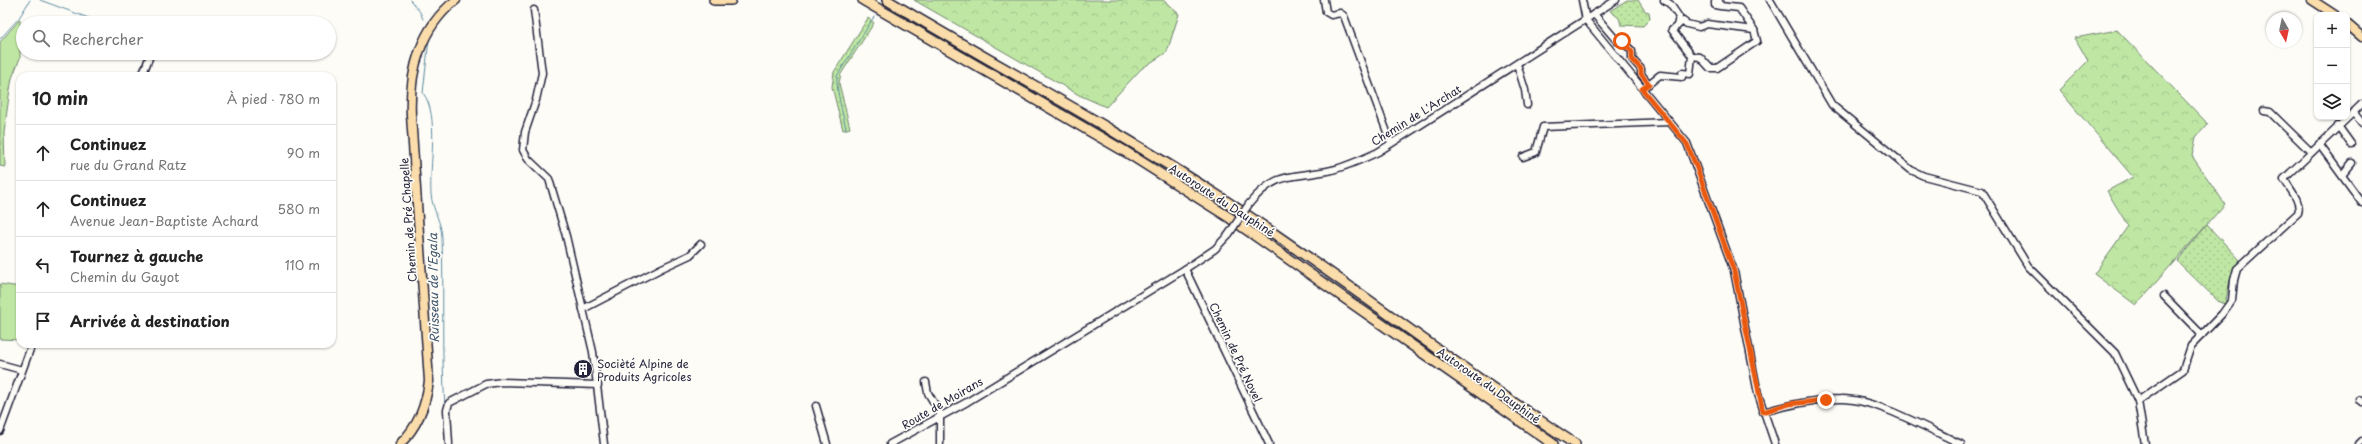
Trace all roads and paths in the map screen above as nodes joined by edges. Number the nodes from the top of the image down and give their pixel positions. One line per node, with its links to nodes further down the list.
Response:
1 (456, 0): 64 (main road, Chemin de Pré Chapelle)
2 (714, 0): 3 (highway)
3 (731, 0)
4 (862, 0): 71 (highway, Autoroute du Dauphiné)
5 (887, 0): 26 (highway, Autoroute du Dauphiné)
6 (899, 0): 26 (highway)
7 (1324, 0): 40 (street)
8 (1582, 0): 19 (street)
9 (1616, 0): 18 (street, Chemin de L'Archat)
10 (1664, 0): 21 (street)
11 (1770, 0): 58 (street)
12 (2312, 0): 16 (main road)
13 (2320, 0): 17 (main road)
14 (1720, 6): 23 (street)
15 (534, 10): 51 (street)
16 (2330, 12)
17 (2337, 12)
18 (1594, 14): 19 (street, Chemin de L'Archat); 31 (street)
19 (1586, 20): 29 (street, Chemin de L'Archat); 32 (street)
20 (2350, 21): 24 (main road)
21 (1677, 26): 23 (street); 27 (street)
22 (2350, 27): 25 (main road)
23 (1754, 30): 27 (street)
24 (2362, 31)
25 (2362, 37)
26 (962, 44): 72 (highway, Autoroute du Dauphiné)
27 (1692, 56): 31 (street)
28 (148, 60): 30 (street)
29 (1517, 64): 34 (street); 40 (street, Chemin de L'Archat)
30 (144, 72)
31 (1649, 84): 32 (street)
32 (1642, 89): 37 (street)
33 (2362, 104): 36 (street)
34 (1527, 105)
35 (2264, 111): 43 (street)
36 (2353, 112): 38 (street); 39 (street)
37 (1669, 122): 44 (street); 60 (street)
38 (2362, 123)
39 (2338, 126): 41 (street); 42 (street)
40 (1391, 143): 49 (street, Chemin de L'Archat, bridge)
41 (2319, 144): 43 (street); 46 (street)
42 (2351, 144)
43 (2311, 152): 52 (street)
44 (1524, 157)
45 (2352, 163): 46 (street)
46 (2342, 175): 47 (street)
47 (2362, 203)
48 (701, 244): 51 (street)
49 (1185, 269): 61 (street, Route de Moirans); 70 (street, Chemin de Pré Novel)
50 (2164, 296): 52 (street)
51 (583, 309): 57 (street)
52 (2202, 335): 58 (street)
53 (30, 348): 55 (street)
54 (0, 364): 55 (street)
55 (22, 370): 62 (street)
56 (926, 382): 61 (street)
57 (598, 385): 65 (street); 66 (street)
58 (2138, 401): 75 (street)
59 (816, 406): 67 (street)
60 (1763, 412): 73 (street); 74 (street)
61 (940, 417): 68 (street, Route de Moirans); 69 (street)
62 (0, 431)
63 (2362, 441): 76 (street)
64 (400, 444)
65 (449, 444)
66 (604, 444)
67 (828, 444)
68 (890, 444)
69 (940, 444)
70 (1269, 444)
71 (1553, 444)
72 (1575, 444)
73 (1775, 444)
74 (1960, 444)
75 (2145, 444)
76 (2359, 444)

